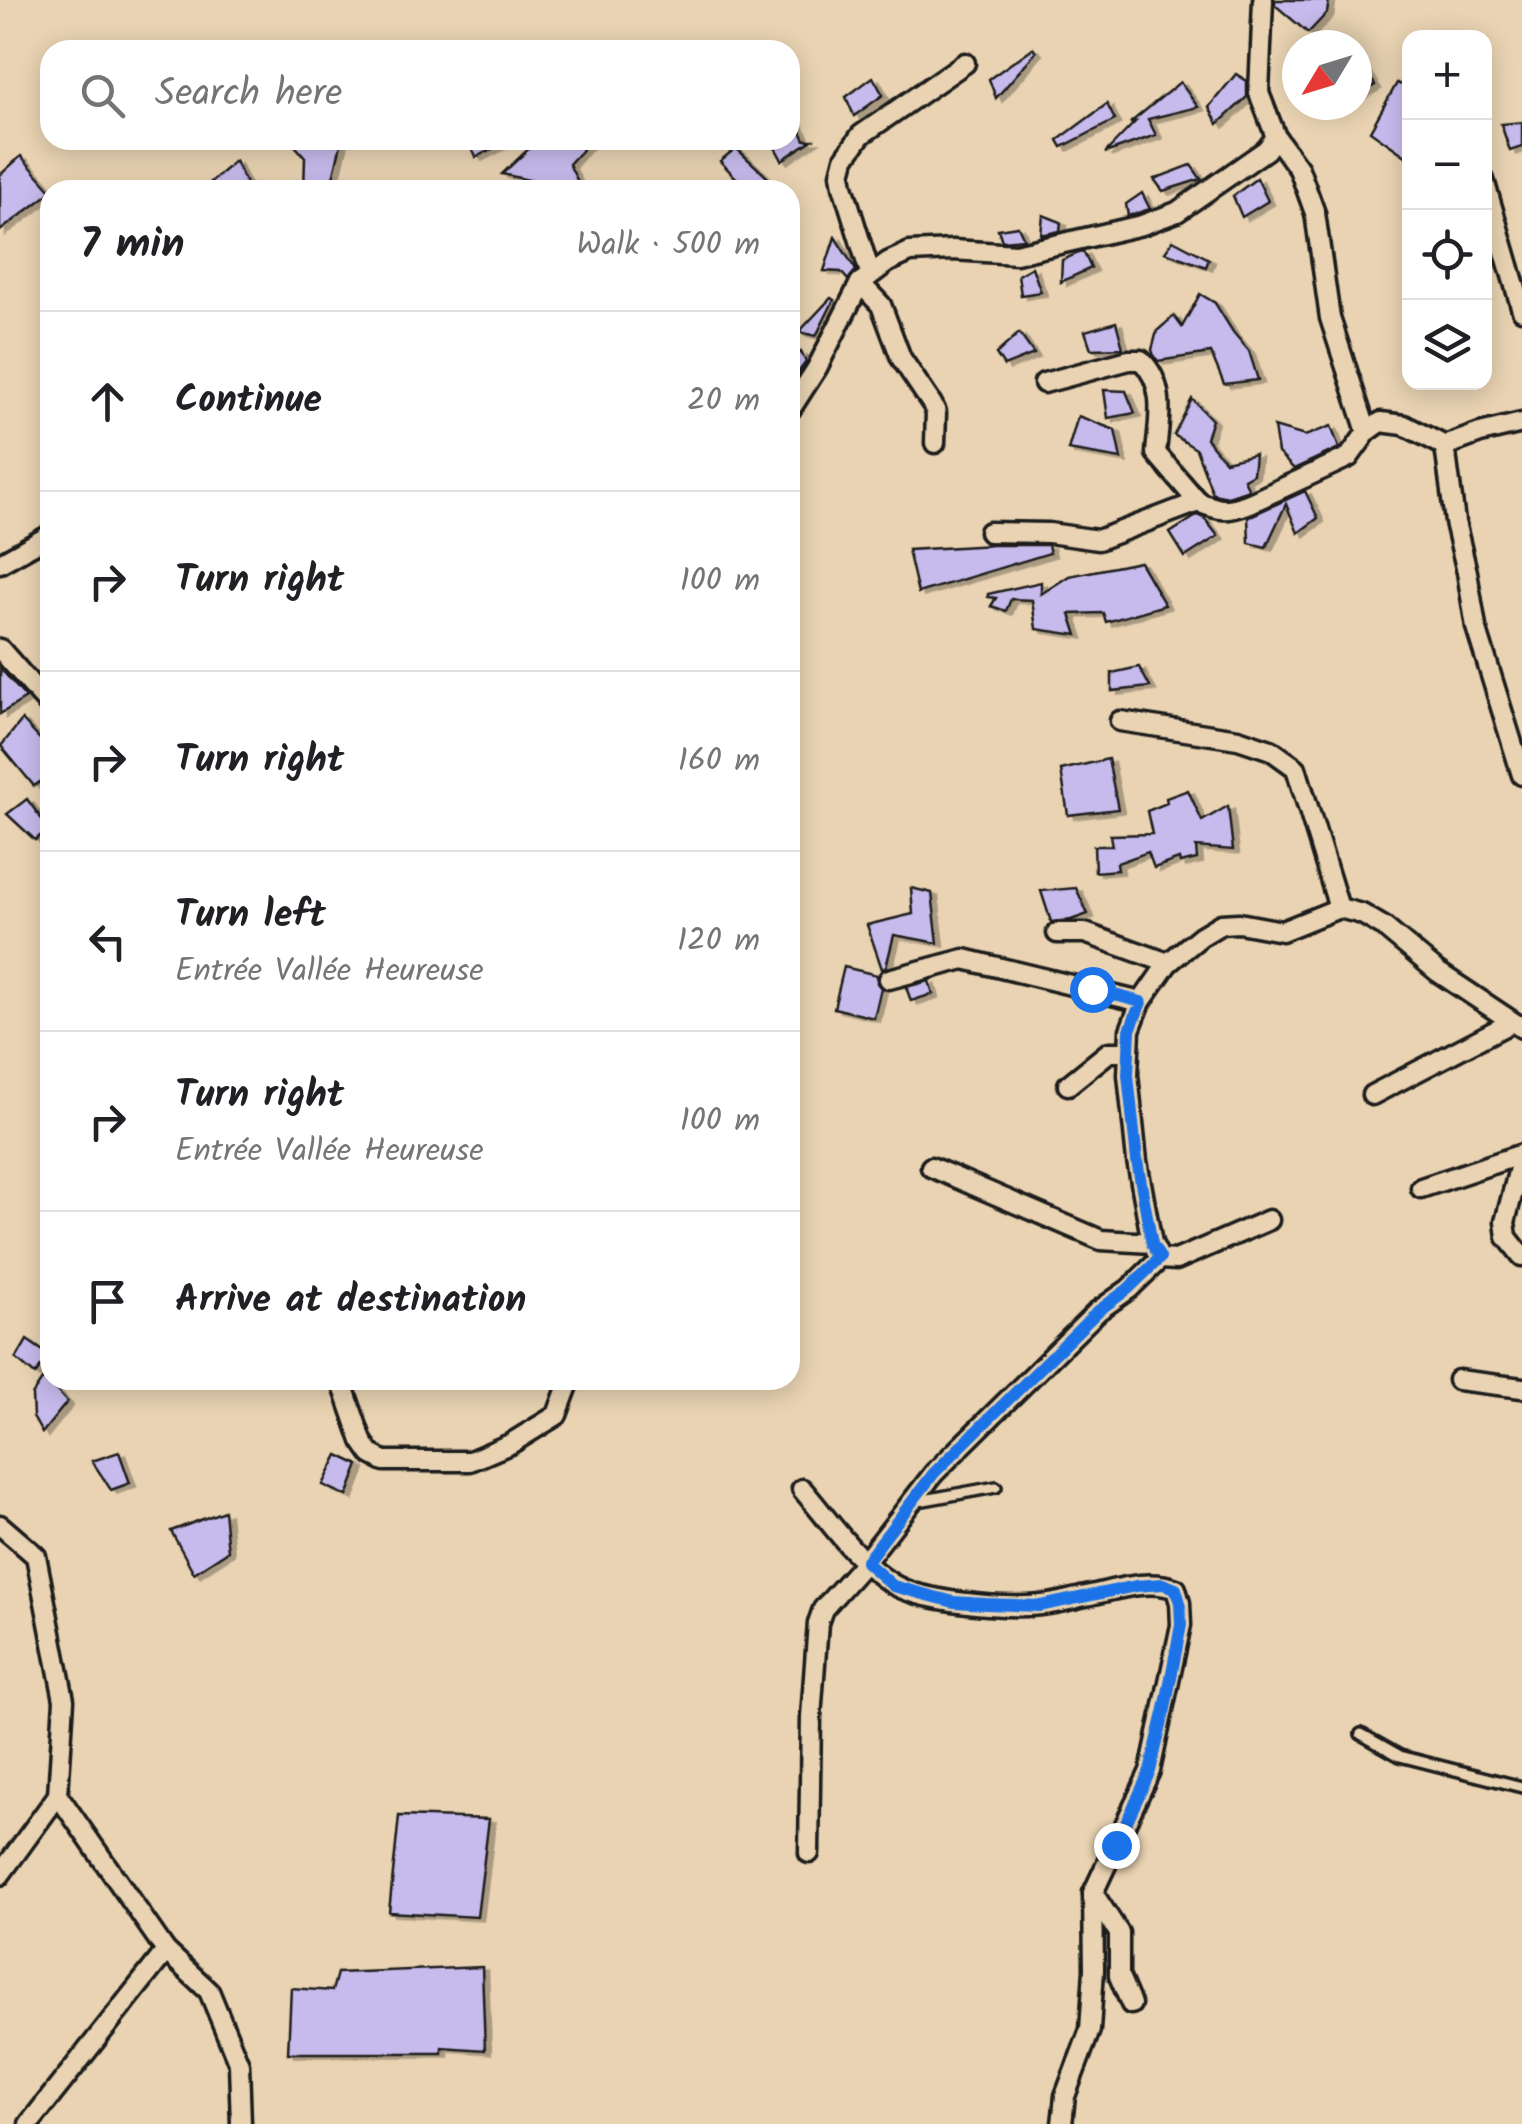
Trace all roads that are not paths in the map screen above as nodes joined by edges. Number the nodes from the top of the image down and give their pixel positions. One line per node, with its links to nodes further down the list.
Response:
1 (1263, 0): 3 (street)
2 (965, 63): 5 (street)
3 (1276, 137): 5 (street); 10 (street)
4 (1492, 207): 6 (street)
5 (865, 278): 8 (street); 11 (street)
6 (1522, 310)
7 (1044, 383): 13 (street)
8 (800, 394)
9 (1522, 423): 12 (street)
10 (1367, 432): 12 (street); 13 (street)
11 (935, 443)
12 (1445, 446): 20 (street)
13 (1198, 502): 14 (street)
14 (989, 532)
15 (40, 541): 16 (street)
16 (0, 563)
17 (0, 648): 18 (street)
18 (40, 694)
19 (1120, 721): 21 (street)
20 (1522, 774)
21 (1340, 908): 23 (street); 26 (street)
22 (1057, 933): 23 (street)
23 (1168, 964): 25 (street)
24 (889, 979): 25 (street)
25 (1141, 1002): 27 (street)
26 (1517, 1025): 29 (street)
27 (1128, 1052): 28 (street); 34 (street)
28 (1068, 1086)
29 (1372, 1095)
30 (1522, 1155): 32 (street); 35 (street)
31 (931, 1167): 34 (street)
32 (1420, 1188)
33 (1268, 1220): 34 (street)
34 (1156, 1251): 42 (street)
35 (1522, 1256)
36 (1458, 1380): 37 (street)
37 (1522, 1388)
38 (344, 1390): 39 (street)
39 (567, 1390)
40 (996, 1486): 42 (lane)
41 (802, 1488): 44 (street)
42 (910, 1503): 44 (street)
43 (0, 1525): 47 (street)
44 (866, 1562): 48 (street); 50 (street)
45 (1361, 1734): 46 (lane)
46 (1522, 1786)
47 (58, 1795): 49 (street); 51 (street)
48 (809, 1853)
49 (0, 1875)
50 (1093, 1893): 52 (street); 55 (street)
51 (166, 1951): 53 (street); 54 (street)
52 (1130, 2004)
53 (29, 2124)
54 (241, 2124)
55 (1062, 2124)

